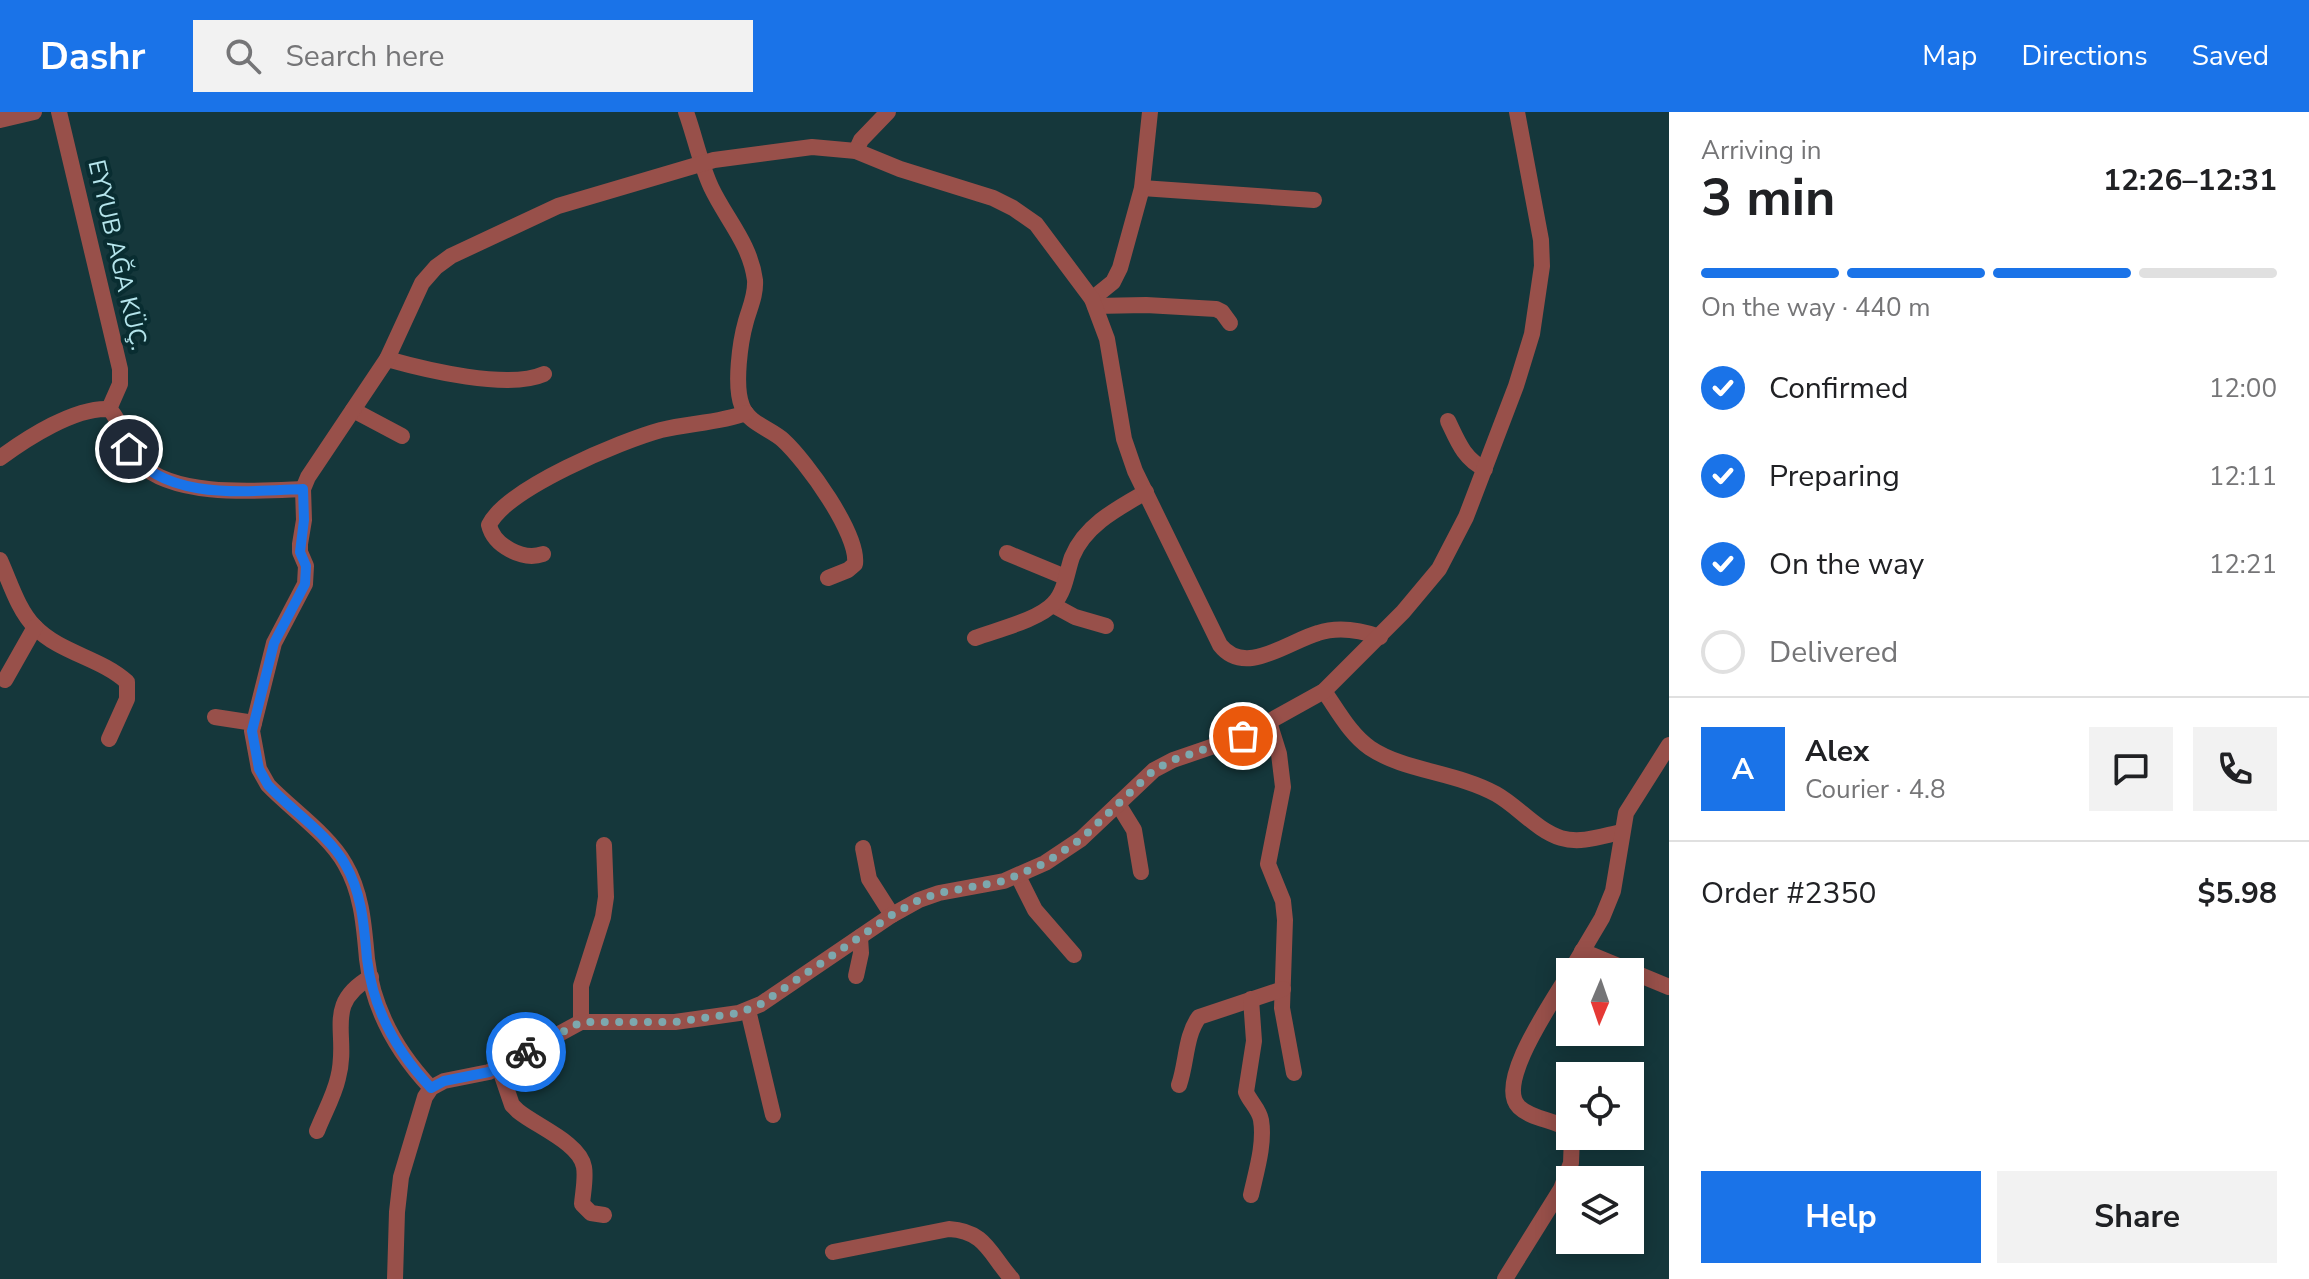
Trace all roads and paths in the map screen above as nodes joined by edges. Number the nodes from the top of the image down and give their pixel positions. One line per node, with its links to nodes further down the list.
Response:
1 (34, 112): 7 (street)
2 (59, 112): 16 (street, EYYUB AĞA KÜÇ.)
3 (686, 112): 9 (street)
4 (888, 112): 8 (street)
5 (1150, 112): 10 (street)
6 (1517, 112): 22 (street)
7 (0, 120)
8 (856, 151): 9 (street); 12 (street)
9 (702, 163): 14 (street); 18 (street)
10 (1142, 188): 11 (street); 12 (street)
11 (1314, 200)
12 (1094, 302): 13 (street); 24 (street)
13 (1230, 323)
14 (387, 359): 15 (street); 17 (street)
15 (544, 374)
16 (109, 409): 21 (street); 23 (street)
17 (353, 410): 20 (street); 23 (street)
18 (746, 413): 26 (street); 29 (street)
19 (1448, 421): 22 (street)
20 (402, 436)
21 (0, 458)
22 (1485, 469): 33 (street)
23 (303, 489): 39 (street)
24 (1146, 492): 28 (street); 33 (street)
25 (1007, 553): 28 (street)
26 (543, 554)
27 (0, 560): 32 (street)
28 (1065, 577): 30 (street)
29 (828, 578)
30 (1053, 605): 31 (street); 34 (street)
31 (1106, 626)
32 (35, 627): 35 (street); 40 (street)
33 (1380, 637): 36 (street)
34 (975, 638)
35 (5, 680)
36 (1324, 691): 38 (street); 43 (street)
37 (215, 717): 39 (street)
38 (1269, 722): 42 (street); 56 (street)
39 (254, 723): 54 (street)
40 (109, 739)
41 (1669, 745): 43 (street)
42 (1118, 804): 46 (street); 47 (street)
43 (1621, 832): 50 (street)
44 (604, 845): 60 (street)
45 (863, 848): 48 (street)
46 (1141, 872)
47 (1018, 876): 48 (street); 51 (street)
48 (892, 915): 49 (street)
49 (860, 937): 53 (street); 59 (street)
50 (1582, 951): 52 (street); 55 (street)
51 (1074, 955)
52 (1578, 958)
53 (856, 976)
54 (371, 977): 64 (street); 67 (street)
55 (1669, 987)
56 (1283, 989): 58 (street); 62 (street)
57 (1556, 995): 66 (street)
58 (1251, 999): 63 (street); 69 (street)
59 (748, 1010): 60 (street); 65 (street)
60 (581, 1022): 61 (street)
61 (499, 1067): 64 (street); 70 (street)
62 (1294, 1073)
63 (1179, 1085)
64 (431, 1088): 72 (street)
65 (773, 1115)
66 (1556, 1124)
67 (317, 1131)
68 (1571, 1150): 74 (street)
69 (1251, 1195)
70 (604, 1215)
71 (833, 1252): 73 (street)
72 (395, 1279)
73 (1012, 1279)
74 (1505, 1279)

